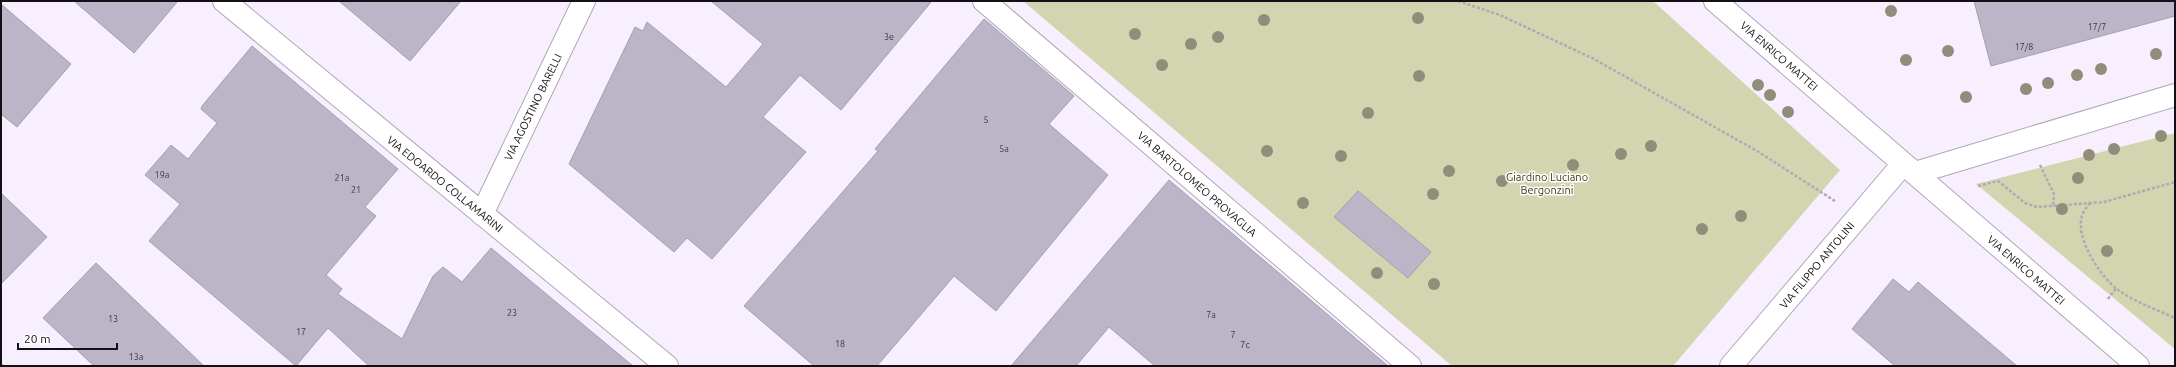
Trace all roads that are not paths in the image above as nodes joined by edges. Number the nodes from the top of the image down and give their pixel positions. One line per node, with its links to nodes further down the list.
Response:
1 (224, 1): 7 (street, VIA EDOARDO COLLAMARINI)
2 (584, 1): 7 (street, VIA AGOSTINO BARELLI)
3 (984, 1): 9 (street, VIA BARTOLOMEO PROVAGLIA)
4 (1715, 1): 6 (street, VIA ENRICO MATTEI)
5 (2175, 95): 6 (street)
6 (1909, 168): 10 (street, VIA FILIPPO ANTOLINI); 11 (street, VIA ENRICO MATTEI)
7 (482, 214): 8 (street, VIA EDOARDO COLLAMARINI)
8 (667, 366)
9 (1410, 366)
10 (1730, 366)
11 (2138, 366)

